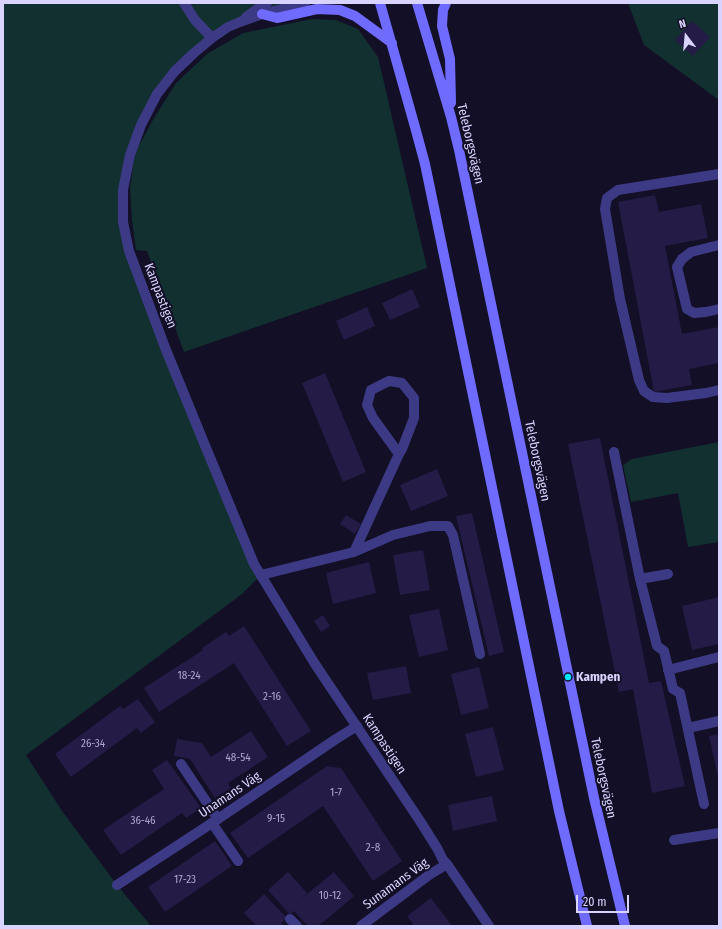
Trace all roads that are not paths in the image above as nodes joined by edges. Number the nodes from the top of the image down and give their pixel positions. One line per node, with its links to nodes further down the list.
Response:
1 (184, 3): 9 (street)
2 (267, 3): 8 (street, Kampastigen)
3 (305, 3): 7 (street, Kampastigen)
4 (380, 3): 10 (main road)
5 (417, 3): 11 (main road, Teleborgsvägen)
6 (446, 3): 11 (main road)
7 (262, 14): 8 (street, Kampastigen); 10 (main road)
8 (240, 22): 9 (street, Kampastigen)
9 (212, 38): 20 (street, Kampastigen)
10 (392, 43): 38 (main road)
11 (451, 118): 39 (main road, Teleborgsvägen)
12 (719, 174): 15 (street)
13 (719, 245): 14 (street)
14 (719, 309)
15 (719, 390)
16 (614, 452): 21 (street)
17 (399, 454): 17 (street); 18 (street)
18 (354, 552): 20 (street); 22 (street)
19 (668, 574): 21 (street)
20 (261, 575): 26 (street, Kampastigen)
21 (640, 579): 24 (street)
22 (480, 654)
23 (719, 658): 24 (street)
24 (668, 670): 27 (street)
25 (719, 721): 27 (street)
26 (357, 726): 30 (street, Unamans Väg); 34 (street, Kampastigen)
27 (688, 728): 29 (street)
28 (182, 764): 30 (street)
29 (704, 804)
30 (215, 821): 33 (street); 35 (street, Unamans Väg)
31 (719, 833): 32 (street)
32 (674, 840)
33 (238, 861)
34 (447, 864): 36 (street, Sunamans Väg); 37 (street, Kampastigen)
35 (117, 885)
36 (360, 926)
37 (489, 926)
38 (587, 926)
39 (625, 926)

